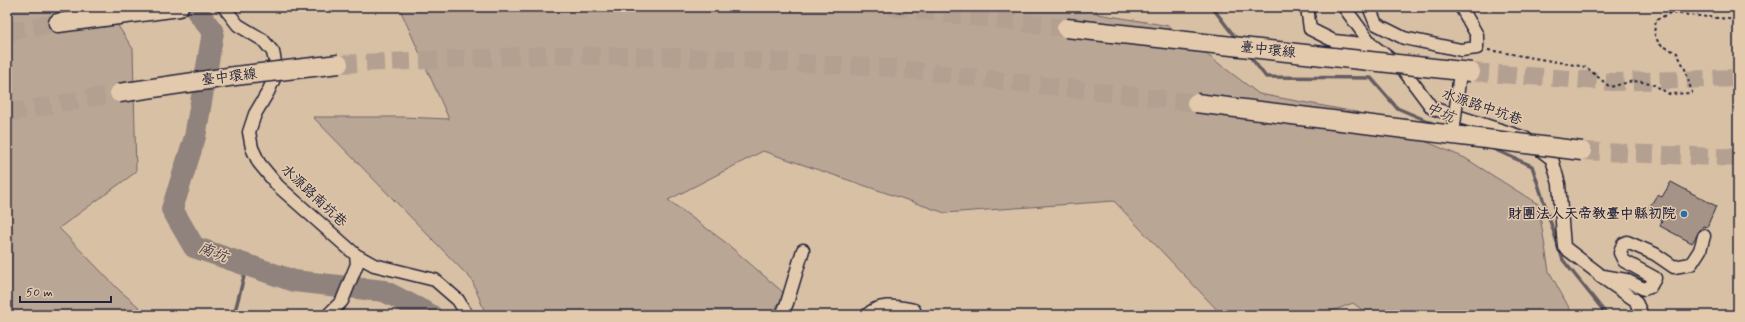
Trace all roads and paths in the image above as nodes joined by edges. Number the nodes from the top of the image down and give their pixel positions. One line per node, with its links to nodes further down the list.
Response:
1 (179, 7): 8 (highway)
2 (224, 7): 20 (street, 水源路南坑巷)
3 (1307, 7): 10 (street)
4 (1344, 7): 10 (street, 水源路中坑巷)
5 (1369, 7): 11 (street)
6 (1460, 7): 11 (street)
7 (1738, 20): 11 (path)
8 (58, 23)
9 (1066, 28): 13 (highway, 臺中環線, bridge)
10 (1372, 45): 21 (street, 水源路中坑巷)
11 (1477, 48)
12 (339, 64): 14 (highway, 臺中環線, bridge)
13 (1465, 72): 16 (street, bridge)
14 (119, 92)
15 (1196, 103): 16 (highway, bridge)
16 (1453, 135): 17 (highway, bridge)
17 (1582, 151)
18 (1704, 236): 21 (street)
19 (803, 250): 24 (street)
20 (357, 260): 22 (street); 23 (street, 水源路南坑巷)
21 (1600, 276): 27 (street, 水源路中坑巷)
22 (328, 315)
23 (466, 315)
24 (782, 315)
25 (868, 315): 26 (street)
26 (913, 315)
27 (1642, 315)

